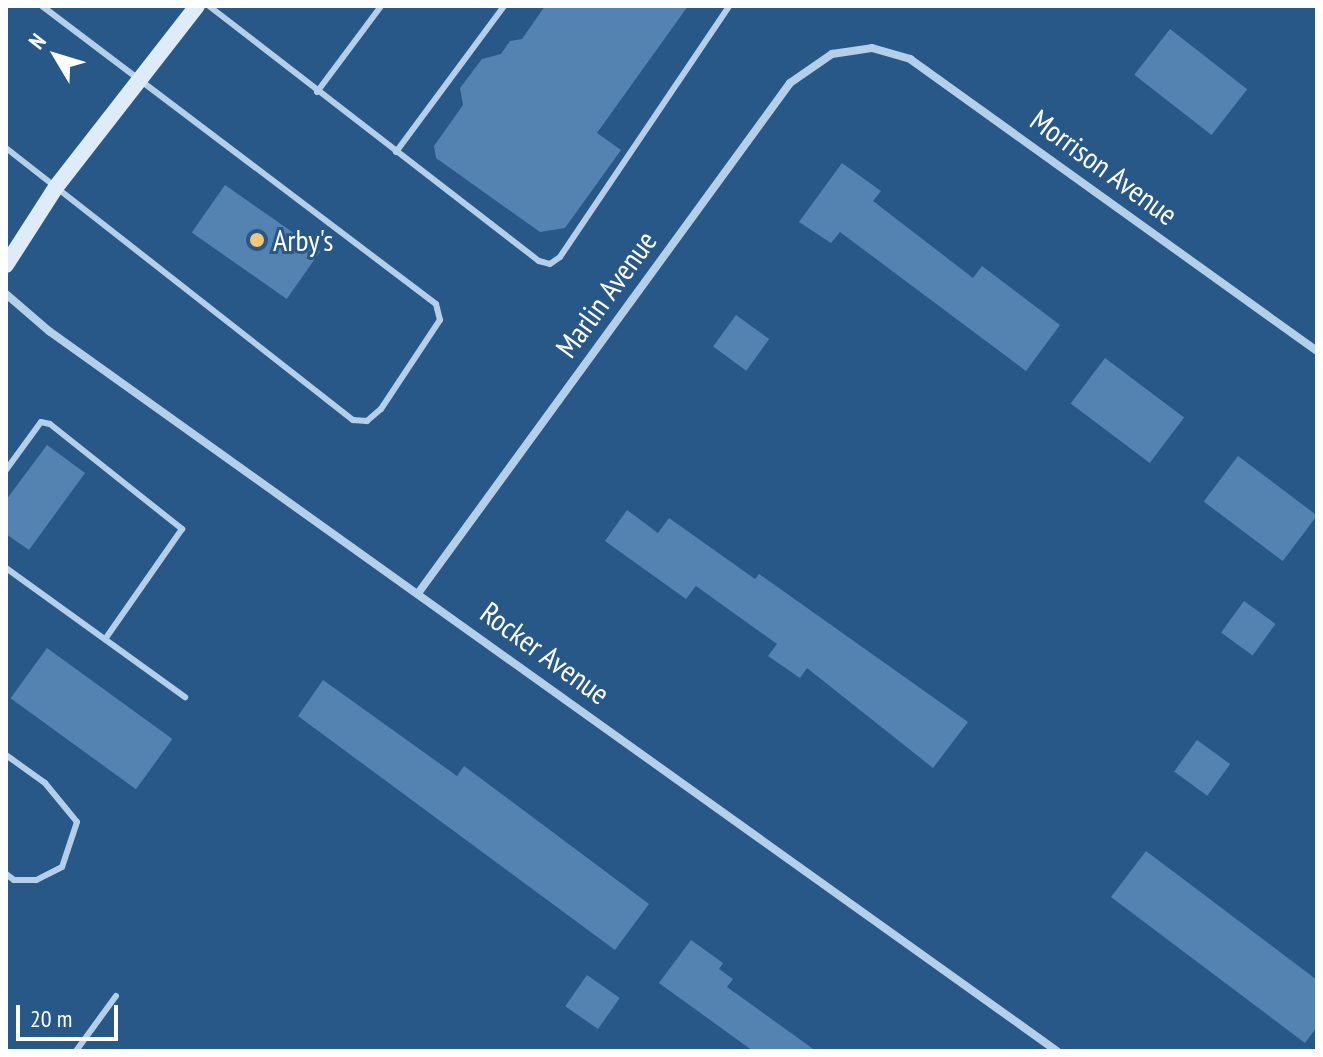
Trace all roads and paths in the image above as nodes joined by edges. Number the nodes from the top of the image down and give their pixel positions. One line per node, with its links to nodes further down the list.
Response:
1 (42, 6): 8 (lane)
2 (197, 6): 8 (main road)
3 (209, 6): 9 (lane)
4 (381, 6): 9 (lane)
5 (504, 6): 11 (lane)
6 (729, 6): 11 (lane)
7 (852, 49): 15 (street, Morrison Avenue); 18 (street, Marlin Avenue)
8 (142, 81): 12 (main road); 12 (lane)
9 (317, 92): 11 (lane)
10 (6, 148): 12 (lane)
11 (396, 152)
12 (56, 187): 13 (main road)
13 (6, 265)
14 (6, 294): 18 (street, Rocker Avenue)
15 (1317, 351)
16 (6, 470): 19 (lane)
17 (6, 568): 19 (lane)
18 (419, 592): 25 (street, Rocker Avenue)
19 (106, 638): 20 (lane)
20 (185, 697)
21 (6, 755): 22 (lane)
22 (6, 874)
23 (116, 996): 24 (lane)
24 (76, 1051)
25 (1057, 1051)

